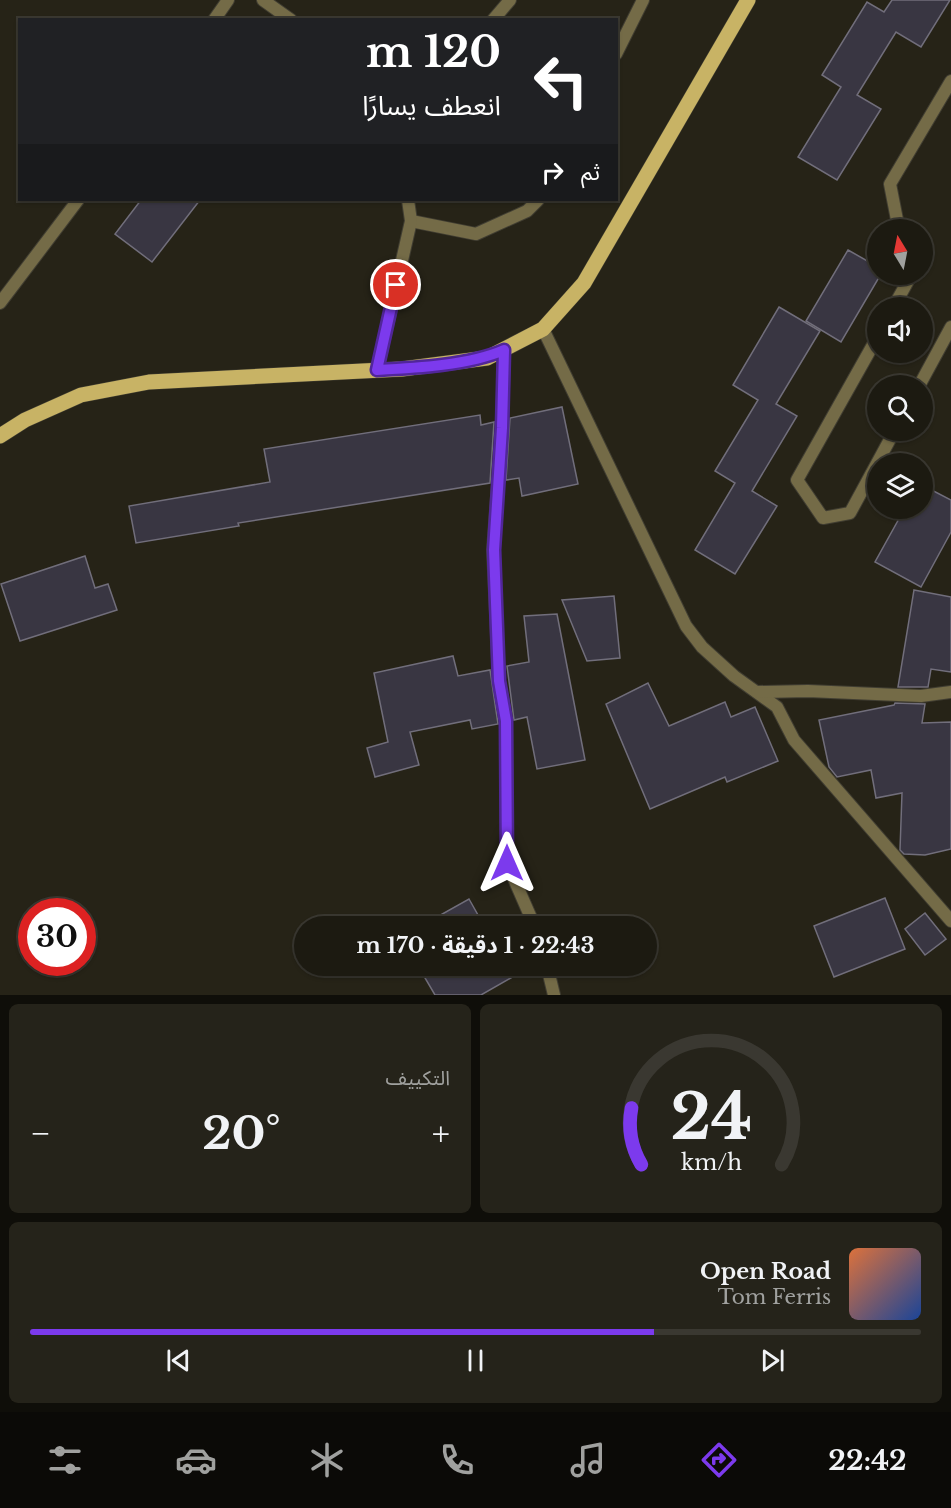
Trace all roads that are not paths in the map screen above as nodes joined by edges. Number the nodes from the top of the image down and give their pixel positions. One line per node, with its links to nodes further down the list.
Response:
1 (228, 0): 6 (street)
2 (263, 0): 7 (street)
3 (510, 0): 8 (street)
4 (643, 0): 9 (street)
5 (748, 0): 18 (main road)
6 (215, 18)
7 (288, 18)
8 (495, 18)
9 (618, 50)
10 (951, 81): 14 (street)
11 (77, 201): 16 (street)
12 (408, 201): 15 (street)
13 (537, 201): 15 (street)
14 (897, 219)
15 (411, 221): 21 (street)
16 (0, 303)
17 (951, 327): 22 (street)
18 (543, 329): 19 (main road); 25 (street)
19 (504, 350): 21 (main road); 27 (street)
20 (867, 356): 24 (street)
21 (377, 370): 23 (main road)
22 (925, 375)
23 (0, 436)
24 (889, 441)
25 (757, 692): 26 (street); 28 (street)
26 (951, 692)
27 (530, 916)
28 (951, 921)
29 (550, 976): 30 (street)
30 (554, 995)

